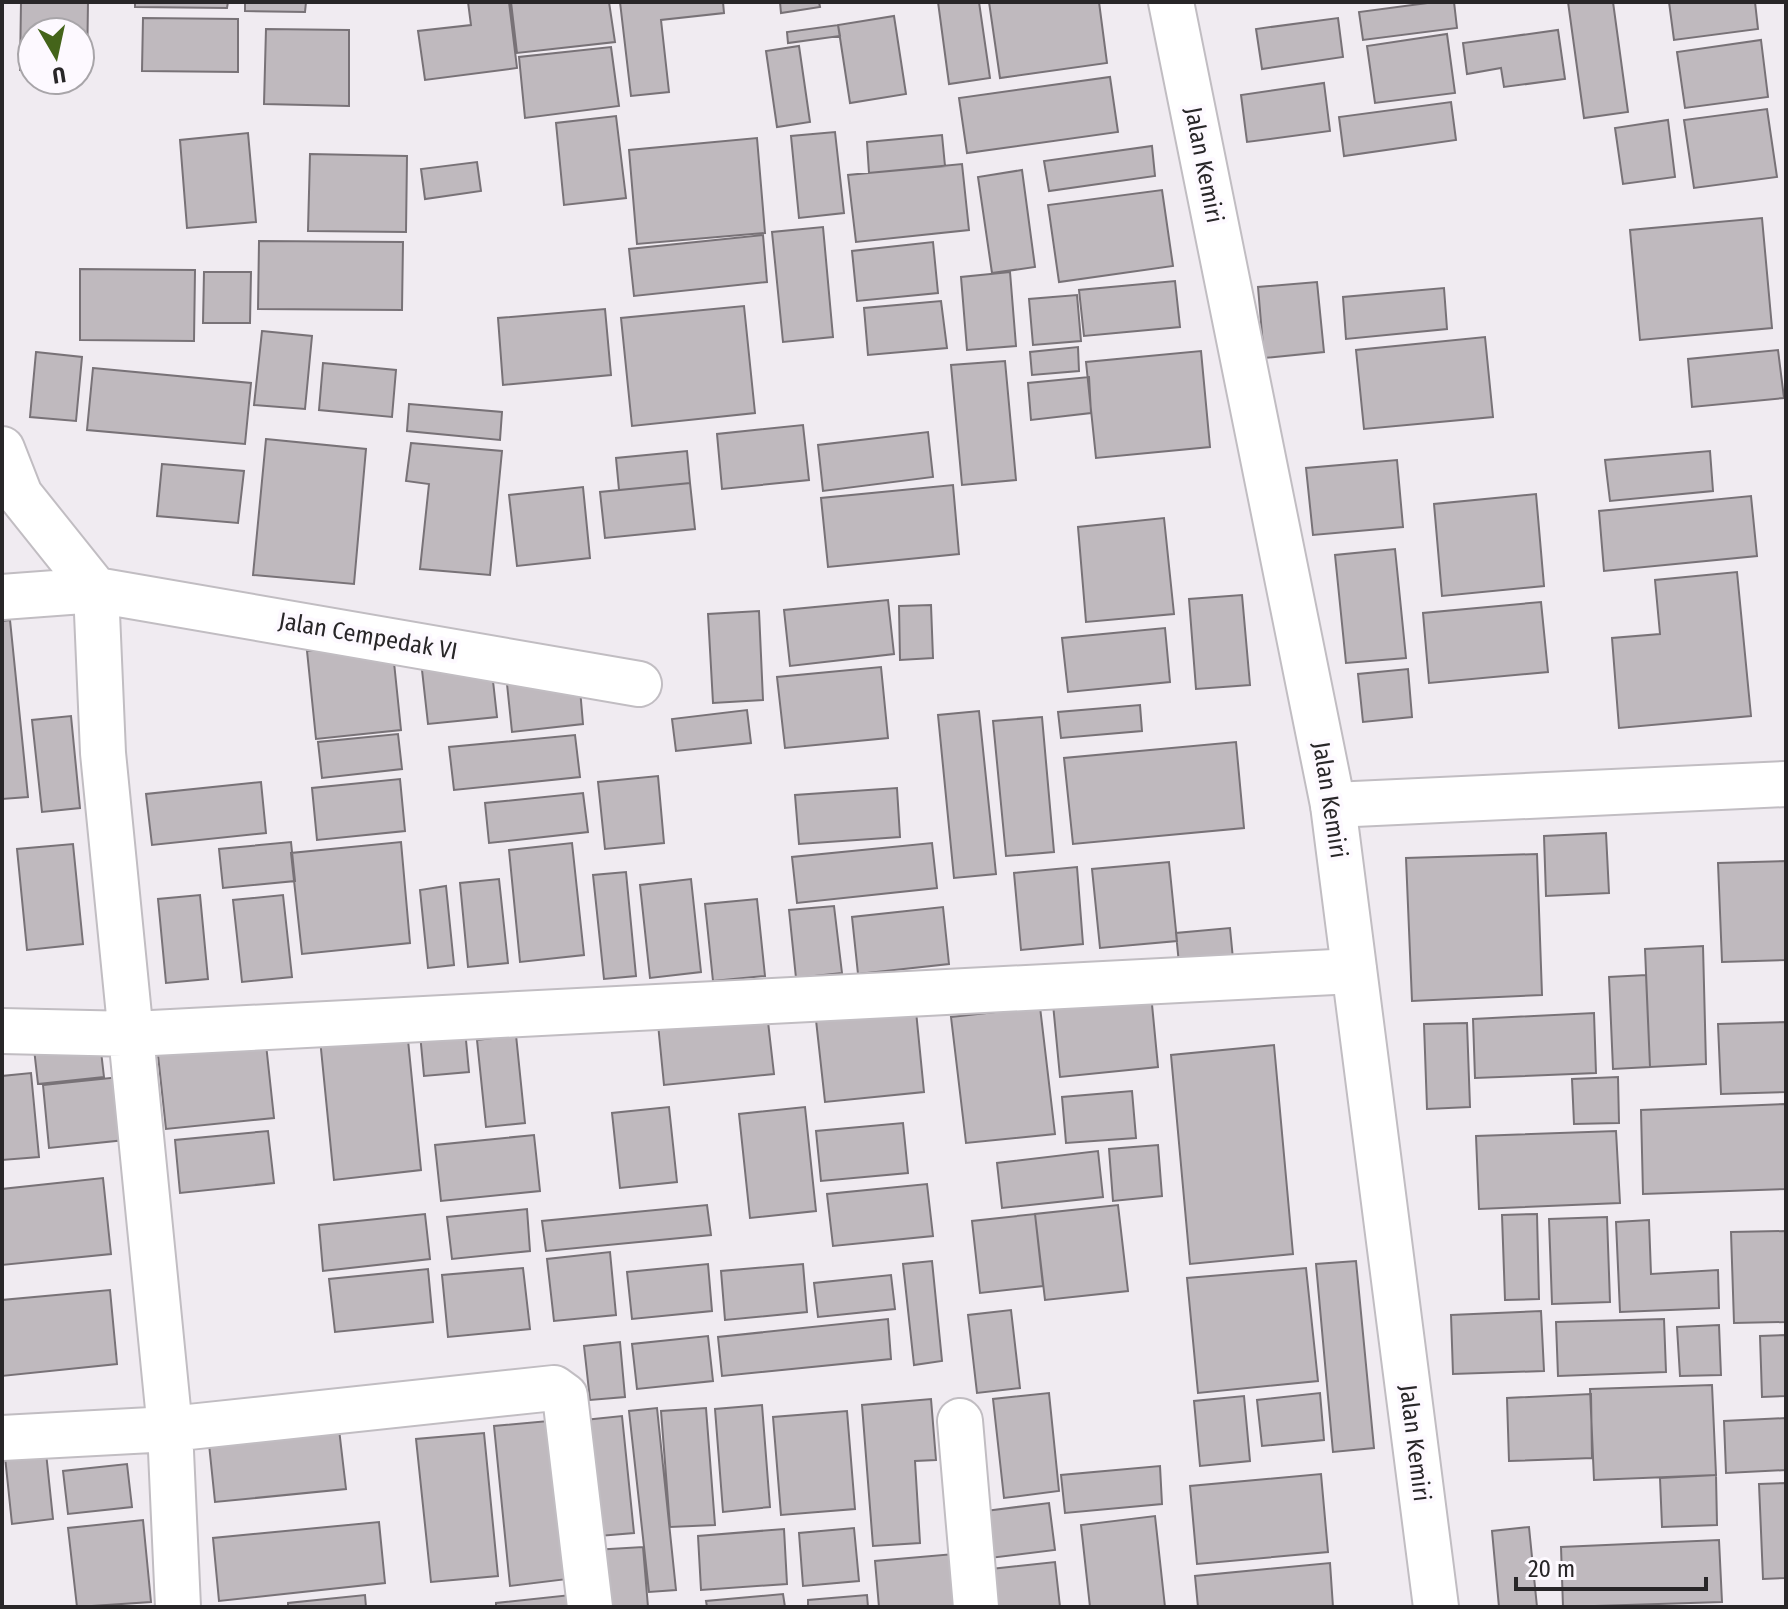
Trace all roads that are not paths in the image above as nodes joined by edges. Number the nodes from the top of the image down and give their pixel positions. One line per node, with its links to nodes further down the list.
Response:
1 (1171, 2): 7 (street, Jalan Kemiri)
2 (2, 449): 3 (street)
3 (96, 590): 4 (street, Jalan Cempedak VI); 5 (street, Jalan Cempedak VI); 10 (street)
4 (2, 597)
5 (639, 684)
6 (1786, 784): 7 (street)
7 (1333, 805): 8 (street, Jalan Kemiri)
8 (1354, 971): 10 (street); 17 (street, Jalan Kemiri)
9 (2, 1031): 10 (street)
10 (133, 1034): 12 (street)
11 (960, 1421): 16 (street)
12 (170, 1429): 13 (street); 14 (street); 15 (street)
13 (2, 1438)
14 (178, 1607)
15 (590, 1607)
16 (976, 1607)
17 (1436, 1607)

